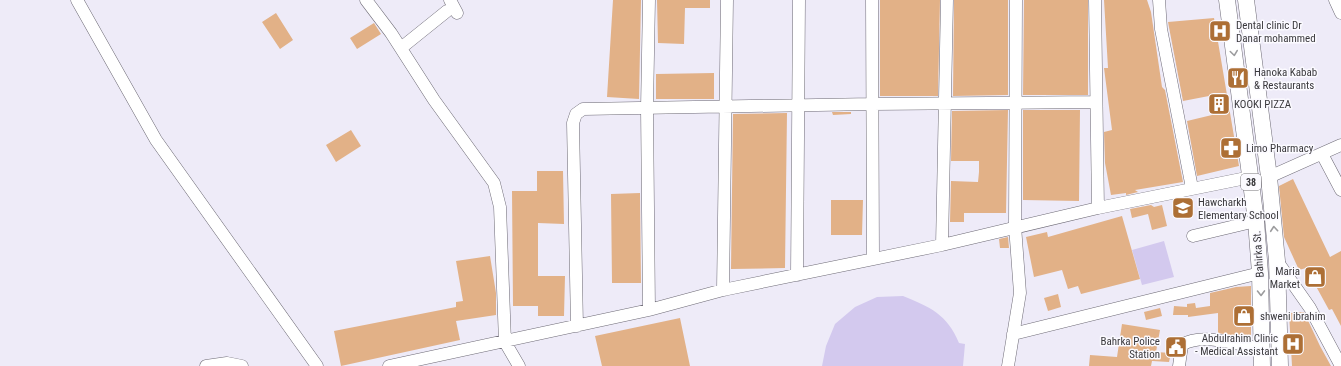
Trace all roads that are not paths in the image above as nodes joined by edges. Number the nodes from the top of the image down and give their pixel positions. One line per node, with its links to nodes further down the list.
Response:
1 (76, 0): 47 (street)
2 (649, 0): 23 (street)
3 (727, 0): 21 (street)
4 (799, 0): 22 (street)
5 (872, 0): 19 (street)
6 (947, 0): 18 (street)
7 (1016, 0): 20 (street)
8 (1095, 0): 17 (street)
9 (1159, 0): 28 (street)
10 (1227, 0): 26 (main road, Bahirka St. / 38, one-way to 26)
11 (1246, 0): 27 (main road, Bahirka St. / 38)
12 (1335, 0): 15 (street)
13 (370, 1): 16 (street)
14 (452, 8): 16 (street)
15 (1341, 13)
16 (401, 48): 43 (street)
17 (1096, 102): 20 (street); 30 (street)
18 (945, 103): 19 (street); 20 (street); 34 (street)
19 (872, 104): 22 (street); 35 (street)
20 (1017, 104): 32 (street)
21 (724, 106): 22 (street); 23 (street); 39 (street)
22 (798, 106): 38 (street)
23 (647, 108): 40 (street); 41 (street)
24 (1341, 145): 25 (street)
25 (1322, 154): 27 (street); 29 (street)
26 (1251, 177): 28 (street); 31 (main road, Bahirka St. / 38)
27 (1269, 177): 36 (main road, Bahirka St. / 38, one-way to 27)
28 (1192, 188): 30 (street)
29 (1341, 190)
30 (1098, 208): 32 (street)
31 (1256, 221): 33 (street); 37 (main road, Bahirka St. / 38)
32 (1015, 226): 34 (street); 42 (street)
33 (1193, 236)
34 (942, 245): 35 (street)
35 (873, 258): 38 (street)
36 (1277, 261): 53 (main road, Bahirka St. / 38); 54 (street)
37 (1260, 273): 42 (street); 44 (main road, Bahirka St. / 38, one-way to 44)
38 (797, 275): 39 (street)
39 (723, 290): 40 (street)
40 (648, 310): 41 (street)
41 (577, 326): 43 (street)
42 (1014, 334): 50 (street)
43 (505, 342): 48 (street); 49 (street)
44 (1262, 349): 51 (street); 52 (main road, Bahirka St. / 38)
45 (206, 366): 46 (street)
46 (242, 366)
47 (317, 366)
48 (389, 366)
49 (519, 366)
50 (1008, 366)
51 (1179, 366)
52 (1262, 366)
53 (1280, 366)
54 (1341, 366)

